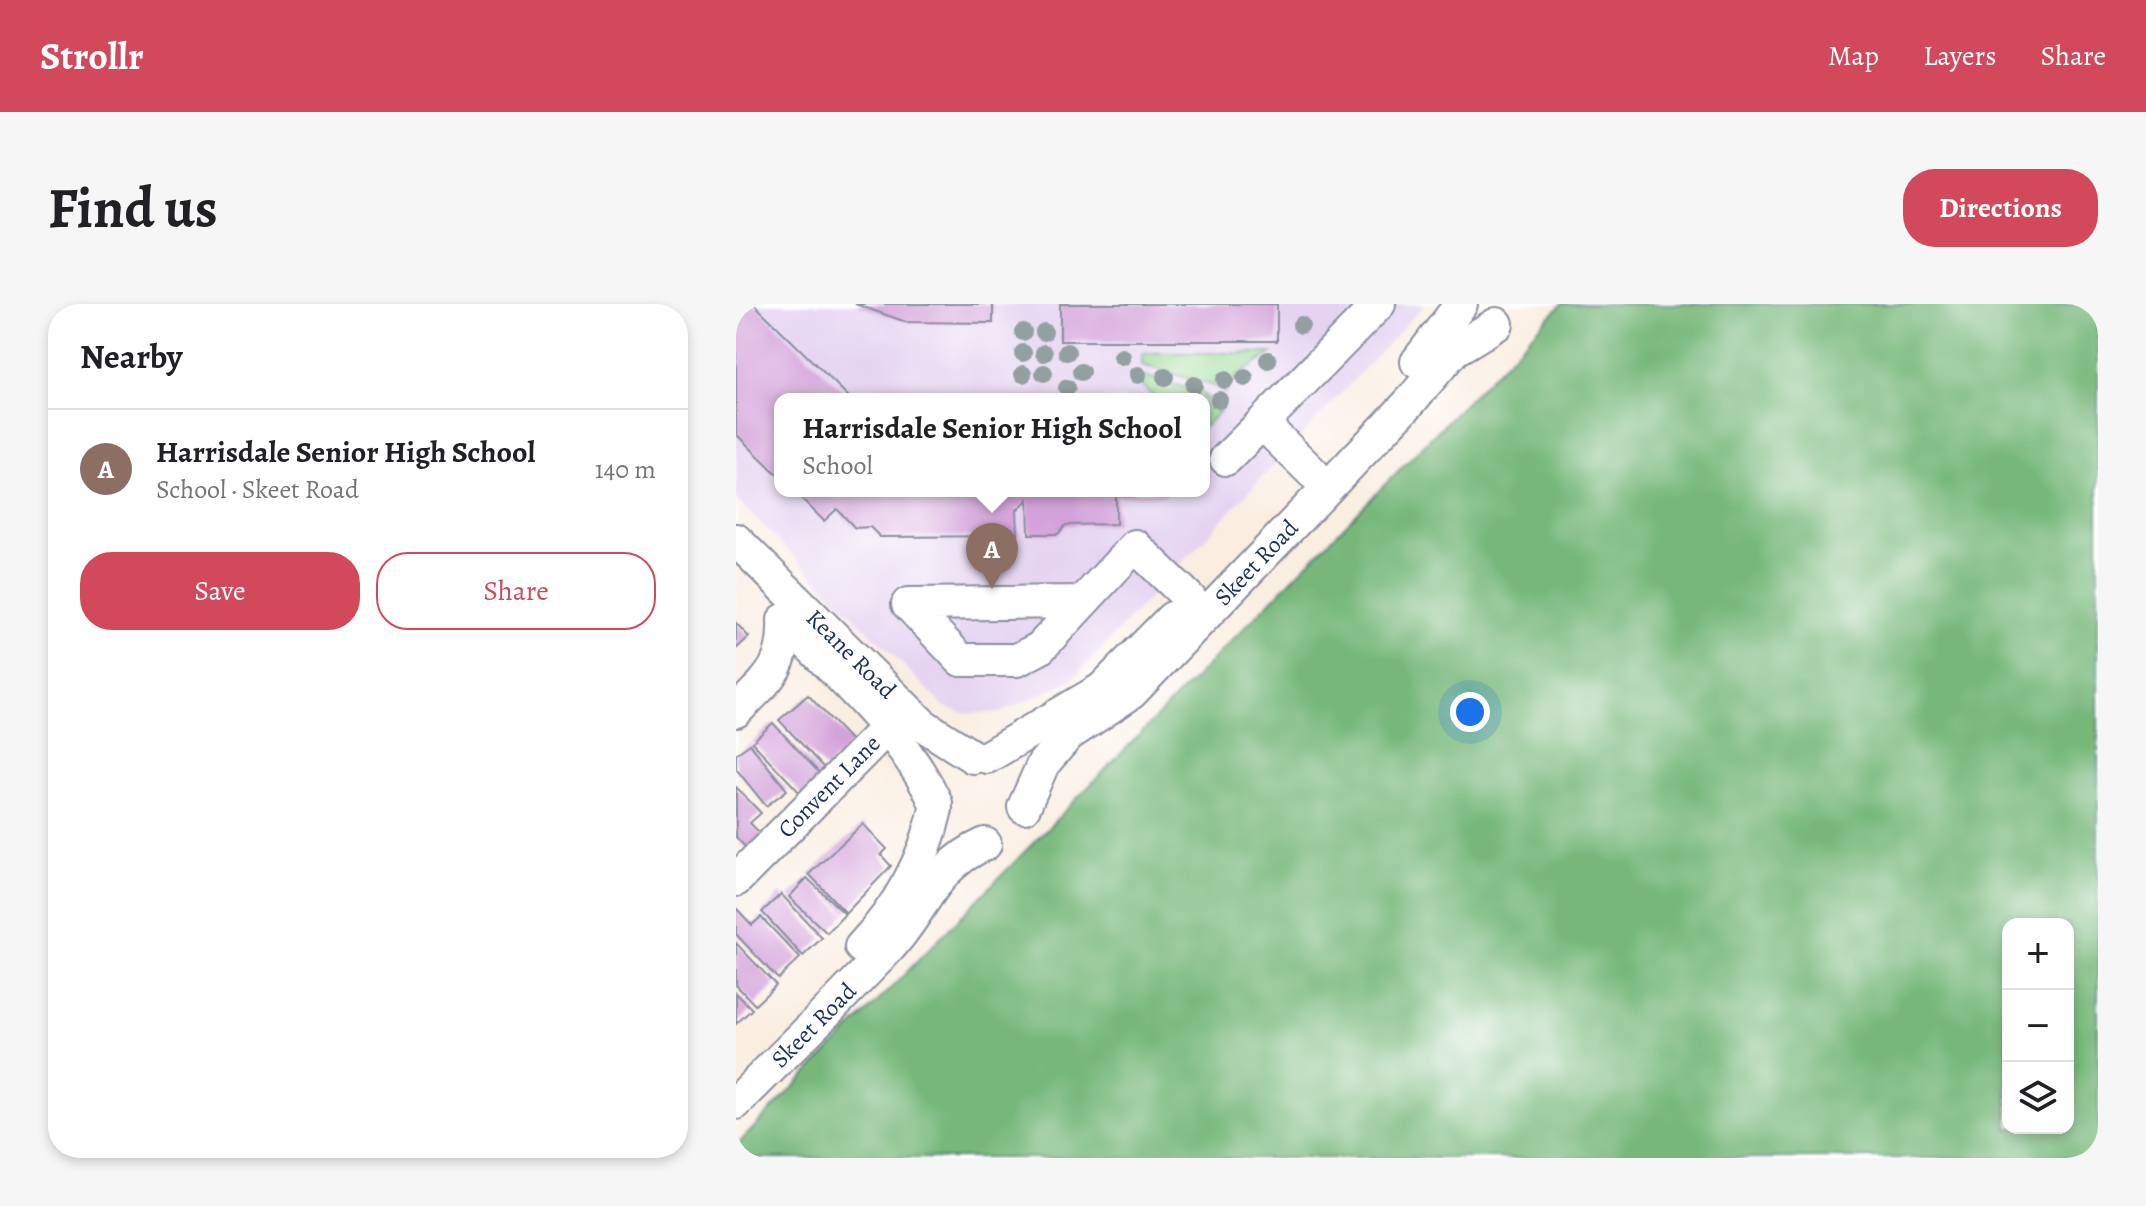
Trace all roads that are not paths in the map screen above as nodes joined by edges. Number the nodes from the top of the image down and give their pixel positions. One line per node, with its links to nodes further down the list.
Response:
1 (1379, 304): 4 (street)
2 (1463, 304): 3 (street); 6 (street, Skeet Road)
3 (1507, 314): 18 (street, Skeet Road)
4 (1262, 423): 5 (street); 6 (street)
5 (1226, 459)
6 (1313, 473): 9 (street, Skeet Road)
7 (736, 540): 16 (street, Keane Road)
8 (736, 570): 11 (street, Keane Road)
9 (1190, 599): 10 (street); 16 (street, Skeet Road)
10 (1083, 602)
11 (784, 620): 12 (street); 13 (street, Keane Road)
12 (776, 671): 13 (street); 14 (street)
13 (835, 673): 15 (street, Keane Road)
14 (736, 711)
15 (888, 727): 17 (street, Keane Road); 20 (street, Convent Lane)
16 (980, 757): 17 (street); 18 (street)
17 (936, 806): 19 (street); 21 (street, Skeet Road)
18 (1024, 807): 19 (street)
19 (985, 844): 22 (street, Skeet Road)
20 (736, 880)
21 (736, 1076)
22 (736, 1103)

